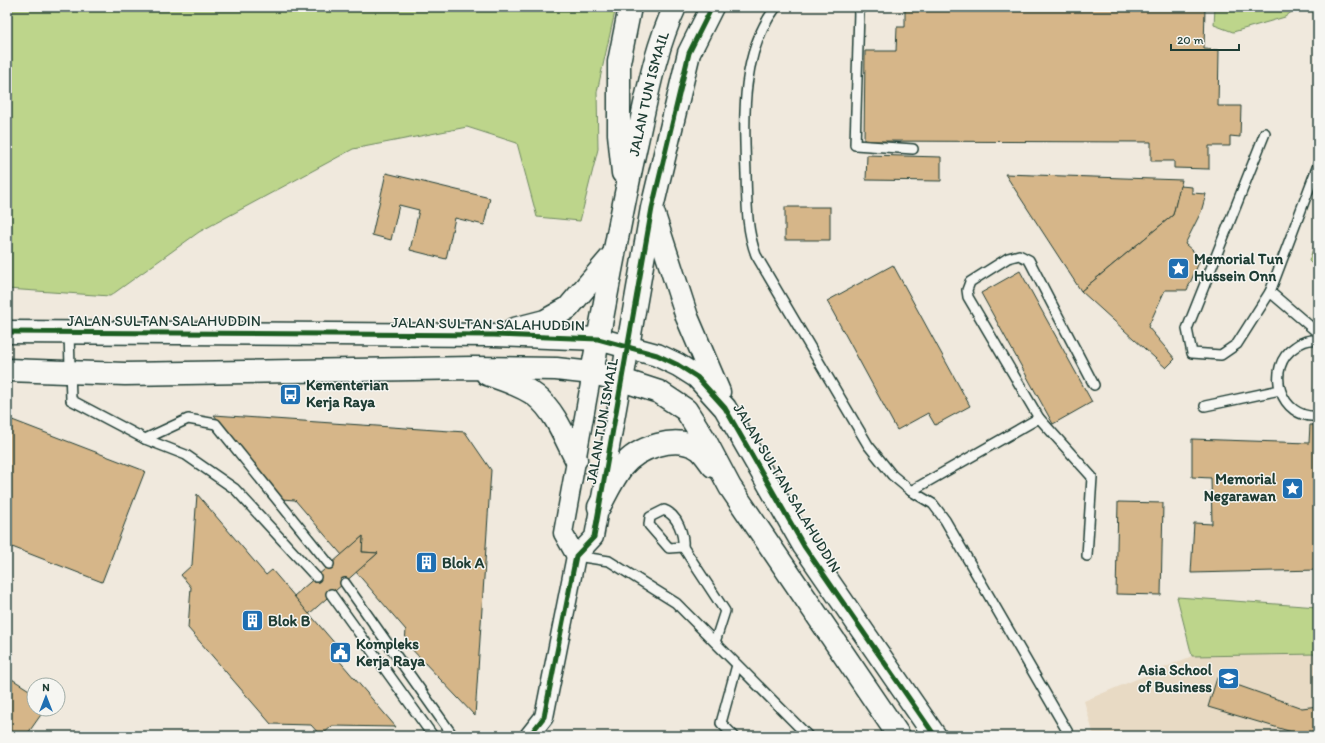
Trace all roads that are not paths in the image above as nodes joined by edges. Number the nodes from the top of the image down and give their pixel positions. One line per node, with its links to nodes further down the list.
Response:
1 (630, 7): 9 (street)
2 (776, 7): 34 (lane)
3 (863, 7): 7 (lane)
4 (673, 8): 5 (street, JALAN TUN ISMAIL); 9 (street, JALAN TUN ISMAIL)
5 (708, 11): 10 (street, JALAN TUN ISMAIL)
6 (1265, 133): 12 (lane)
7 (913, 149)
8 (1318, 165): 12 (lane)
9 (625, 196): 11 (street, JALAN TUN ISMAIL)
10 (652, 208): 19 (street, JALAN TUN ISMAIL); 28 (street)
11 (614, 254): 16 (street); 17 (street, JALAN TUN ISMAIL)
12 (1270, 292): 15 (lane)
13 (7, 332): 14 (street, JALAN SULTAN SALAHUDDIN)
14 (69, 333): 16 (street, JALAN SULTAN SALAHUDDIN); 22 (lane)
15 (1318, 333)
16 (494, 335): 17 (street, JALAN SULTAN SALAHUDDIN)
17 (598, 339): 19 (street, JALAN SULTAN SALAHUDDIN); 23 (street, JALAN TUN ISMAIL)
18 (1318, 340): 26 (lane)
19 (627, 346): 24 (street, JALAN TUN ISMAIL); 28 (street, JALAN SULTAN SALAHUDDIN)
20 (473, 368): 22 (street); 23 (street); 32 (street)
21 (7, 370): 22 (street)
22 (69, 372): 31 (lane)
23 (592, 373): 24 (street); 32 (street, JALAN TUN ISMAIL)
24 (622, 380): 33 (street); 35 (street, JALAN TUN ISMAIL)
25 (1094, 385): 30 (lane)
26 (1280, 390): 27 (lane); 29 (lane)
27 (1205, 406)
28 (725, 408): 51 (street, JALAN SULTAN SALAHUDDIN)
29 (1318, 416)
30 (1039, 418): 34 (lane); 38 (lane)
31 (145, 439): 39 (lane); 40 (lane)
32 (576, 459): 37 (street, JALAN TUN ISMAIL)
33 (730, 487): 35 (street); 50 (street)
34 (911, 491): 52 (lane)
35 (599, 507): 37 (street, JALAN TUN ISMAIL)
36 (683, 548): 36 (lane); 43 (lane)
37 (576, 556): 43 (lane); 47 (street)
38 (1087, 556)
39 (329, 564)
40 (316, 577)
41 (344, 583): 46 (lane)
42 (331, 594): 45 (lane)
43 (715, 642): 44 (lane)
44 (738, 665): 48 (lane); 49 (lane)
45 (433, 736)
46 (453, 736)
47 (529, 736)
48 (734, 736)
49 (808, 736)
50 (899, 736)
51 (934, 736)
52 (1070, 736)

